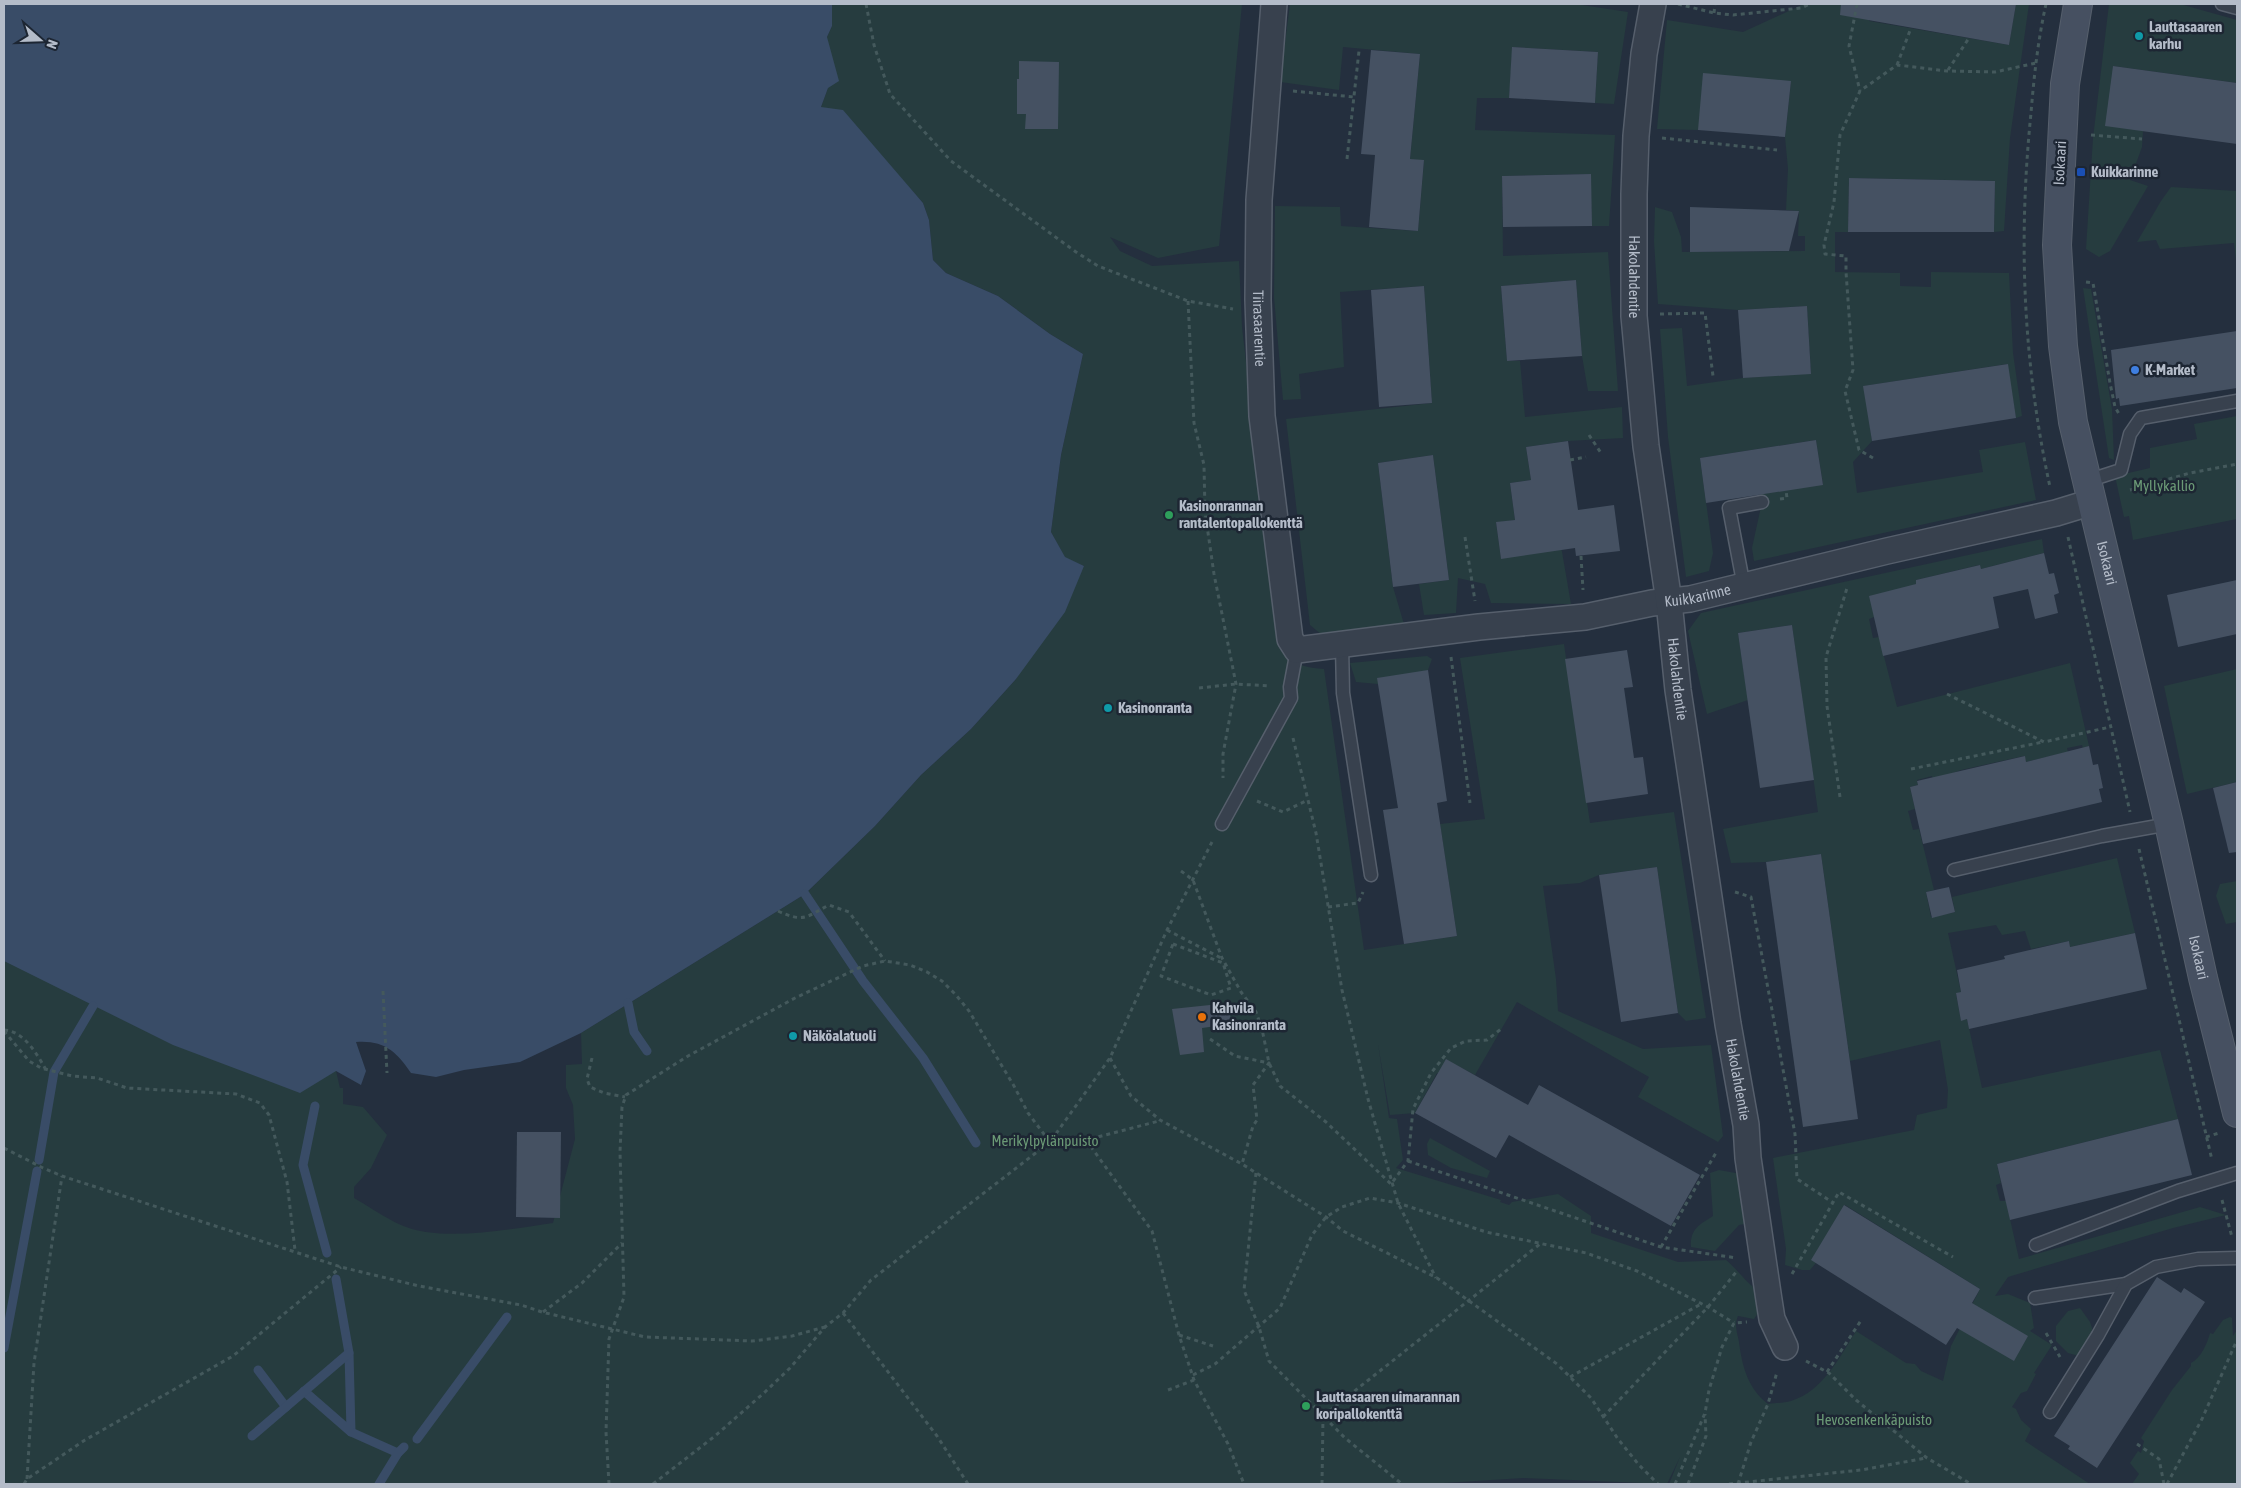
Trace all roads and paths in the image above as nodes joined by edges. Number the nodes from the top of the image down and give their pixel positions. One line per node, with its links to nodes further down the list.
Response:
1 (866, 4): 27 (path)
2 (1274, 4): 18 (street, Tiirasaarentie)
3 (1652, 4): 22 (street, Hakolahdentie)
4 (1675, 4): 11 (path)
5 (1715, 4): 11 (path)
6 (1810, 4): 11 (path)
7 (1857, 4): 19 (path)
8 (2078, 4): 21 (street, Isokaari)
9 (2222, 4): 10 (lane)
10 (2237, 8)
11 (1714, 13)
12 (1912, 28): 16 (path)
13 (1969, 38): 17 (path)
14 (1359, 52): 20 (path)
15 (2036, 63): 17 (path)
16 (1897, 65): 17 (path); 19 (path)
17 (1948, 70)
18 (1266, 88): 20 (path); 50 (street, Tiirasaarentie)
19 (1860, 91): 36 (path)
20 (1354, 96): 25 (path)
21 (2062, 132): 23 (path); 39 (street, Isokaari)
22 (1636, 136): 24 (path); 29 (street, Hakolahdentie)
23 (2142, 139)
24 (1777, 150)
25 (1347, 158)
26 (2080, 282): 32 (path)
27 (1188, 301): 28 (path); 51 (path)
28 (1237, 310)
29 (1634, 316): 30 (path); 46 (street, Hakolahdentie)
30 (1713, 376)
31 (2237, 401): 32 (lane)
32 (2130, 434): 39 (lane)
33 (1589, 435): 34 (path)
34 (1601, 453)
35 (1586, 457): 37 (path)
36 (1873, 458)
37 (1570, 460)
38 (2237, 464): 40 (path)
39 (2089, 492): 44 (street, Kuikkarinne); 63 (street, Isokaari)
40 (2123, 493)
41 (1762, 502): 45 (lane)
42 (1465, 537): 47 (path)
43 (2070, 541): 55 (path)
44 (1857, 559): 45 (street, Kuikkarinne); 59 (path)
45 (1744, 587): 46 (street, Kuikkarinne)
46 (1669, 602): 47 (street, Kuikkarinne); 69 (street, Hakolahdentie)
47 (1479, 627): 48 (street, Kuikkarinne)
48 (1450, 631): 49 (street, Kuikkarinne); 61 (path)
49 (1342, 645): 50 (street, Kuikkarinne); 67 (lane)
50 (1298, 650): 53 (lane)
51 (1236, 684): 52 (path); 53 (path); 62 (path)
52 (1199, 688)
53 (1291, 692): 58 (lane); 60 (path)
54 (1947, 694): 56 (path)
55 (2110, 726): 56 (path); 64 (path)
56 (2044, 742): 57 (path)
57 (1911, 769)
58 (1238, 793): 60 (path); 62 (lane)
59 (1840, 797)
60 (1308, 800): 71 (path)
61 (1470, 803)
62 (1222, 824): 68 (path)
63 (2170, 824): 64 (lane); 87 (street, Isokaari)
64 (2134, 829): 65 (lane); 98 (path)
65 (1954, 870)
66 (1181, 871): 68 (path)
67 (1371, 875)
68 (1193, 880): 73 (path); 74 (path)
69 (1709, 896): 100 (path); 110 (street, Hakolahdentie)
70 (1358, 904): 71 (path)
71 (1328, 907): 99 (path)
72 (778, 911): 75 (path)
73 (1167, 930): 74 (path); 82 (path)
74 (1222, 958): 83 (path)
75 (885, 961): 86 (path); 90 (path)
76 (383, 991): 85 (path)
77 (1211, 995): 77 (path)
78 (1501, 1029): 93 (path)
79 (4, 1030): 84 (path); 84 (path)
80 (1210, 1039): 83 (path)
81 (592, 1058): 86 (path)
82 (1110, 1058): 88 (path); 90 (path)
83 (1269, 1063): 94 (path); 99 (path)
84 (46, 1070): 107 (path)
85 (387, 1073)
86 (626, 1098): 103 (path)
87 (2237, 1113)
88 (1160, 1120): 89 (path); 94 (path)
89 (1086, 1140): 90 (path); 127 (path)
90 (1050, 1142): 120 (path)
91 (4, 1148): 97 (path)
92 (1718, 1151): 106 (path)
93 (1408, 1161): 99 (path); 106 (path)
94 (1242, 1164): 95 (path)
95 (1256, 1173): 102 (path); 125 (path)
96 (2237, 1173): 98 (lane)
97 (62, 1176): 107 (path); 140 (path)
98 (2217, 1179): 105 (lane); 109 (path)
99 (1391, 1184): 101 (path)
100 (1832, 1202): 108 (path); 112 (path)
101 (1398, 1203): 102 (path); 104 (path); 113 (path)
102 (1326, 1217): 113 (path); 125 (path)
103 (622, 1243): 119 (path); 126 (path)
104 (1541, 1244): 116 (path); 117 (path)
105 (2036, 1245)
106 (1661, 1247): 110 (path)
107 (295, 1250): 111 (path)
108 (1953, 1257)
109 (2237, 1258): 114 (lane)
110 (1756, 1262): 118 (path); 121 (street, Hakolahdentie)
111 (341, 1267): 119 (path); 140 (path)
112 (1792, 1274)
113 (1436, 1278): 116 (path)
114 (2126, 1284): 115 (lane); 134 (lane)
115 (2035, 1298)
116 (1468, 1300): 132 (path); 136 (path)
117 (1702, 1303): 118 (path); 132 (path)
118 (1708, 1307): 123 (path); 137 (path)
119 (542, 1312): 126 (path)
120 (843, 1313): 124 (path); 145 (path)
121 (1772, 1319): 123 (path); 130 (street, Hakolahdentie)
122 (1862, 1319): 139 (path)
123 (1734, 1323): 135 (path)
124 (825, 1327): 126 (path); 144 (path)
125 (1259, 1327): 131 (path); 136 (path)
126 (612, 1330): 143 (path)
127 (1179, 1334): 129 (path); 131 (path)
128 (2237, 1340): 154 (path)
129 (1214, 1346)
130 (1785, 1347): 141 (path)
131 (1194, 1377): 133 (path); 146 (path)
132 (1570, 1377): 137 (path)
133 (1168, 1390)
134 (2050, 1412)
135 (1705, 1413): 150 (path); 151 (path)
136 (1323, 1416): 147 (path); 148 (path)
137 (1603, 1417): 149 (path)
138 (2137, 1444): 154 (path)
139 (1927, 1458): 141 (path); 153 (path)
140 (27, 1479): 142 (path)
141 (1738, 1483): 152 (path)
142 (24, 1484)
143 (609, 1484)
144 (653, 1484)
145 (968, 1484)
146 (1244, 1484)
147 (1322, 1484)
148 (1402, 1484)
149 (1658, 1484)
150 (1675, 1484)
151 (1688, 1484)
152 (1729, 1484)
153 (1971, 1484)
154 (2166, 1484)

